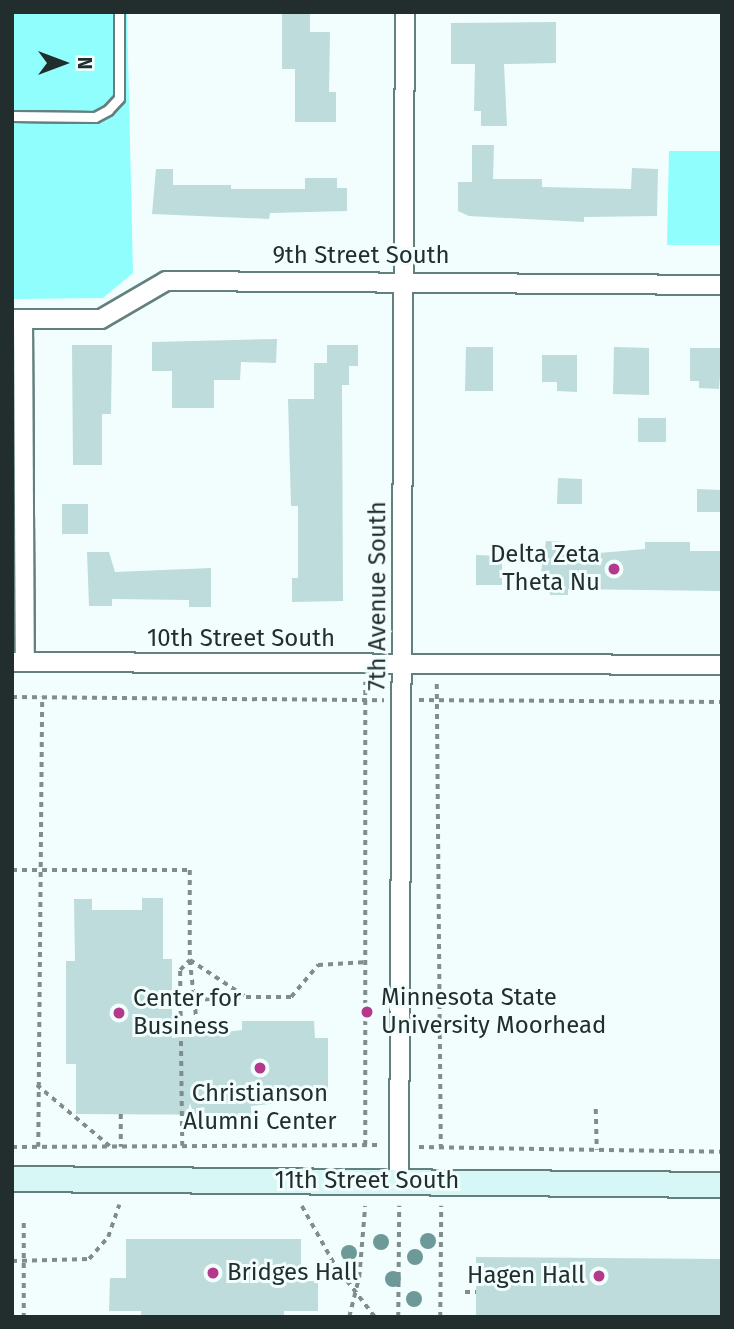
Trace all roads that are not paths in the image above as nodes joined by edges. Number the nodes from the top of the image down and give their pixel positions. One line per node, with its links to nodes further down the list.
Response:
1 (119, 12): 3 (lane)
2 (405, 12): 4 (street, 7th Avenue South)
3 (12, 116)
4 (403, 279): 5 (street, 9th Street South); 6 (street, 9th Street South); 8 (street, 7th Avenue South)
5 (722, 285)
6 (18, 319): 7 (street)
7 (19, 662): 8 (street, 10th Street South)
8 (401, 664): 9 (street, 10th Street South); 11 (street, 7th Avenue South)
9 (722, 665)
10 (12, 1179): 11 (street, 11th Street South)
11 (399, 1181): 12 (street, 11th Street South)
12 (722, 1185)

